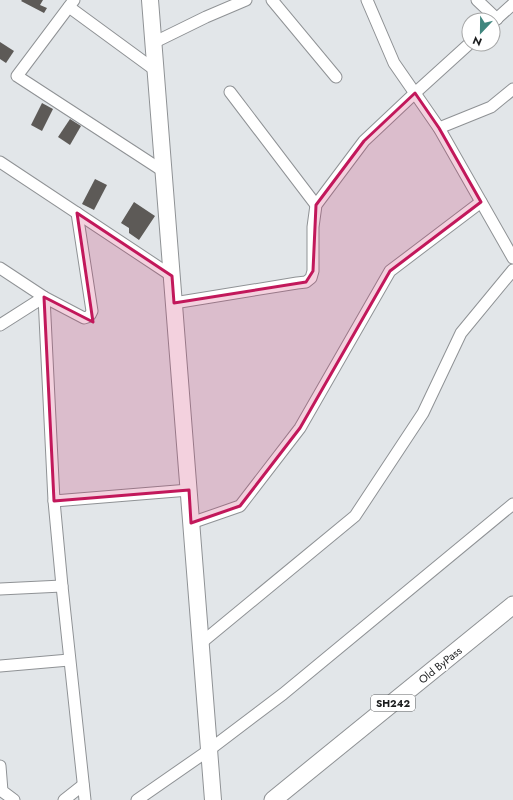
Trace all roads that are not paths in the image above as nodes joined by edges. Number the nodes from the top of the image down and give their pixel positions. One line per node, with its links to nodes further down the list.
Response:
1 (150, 0): 10 (main road)
2 (246, 0): 10 (street)
3 (272, 0): 13 (street)
4 (367, 0): 16 (street)
5 (478, 0): 8 (street)
6 (72, 4): 12 (street); 19 (street)
7 (513, 4): 9 (street)
8 (488, 12)
9 (501, 15)
10 (153, 43): 12 (main road)
11 (461, 51): 16 (street)
12 (155, 70): 19 (main road)
13 (336, 77)
14 (513, 89): 17 (street)
15 (230, 92): 21 (street)
16 (415, 93): 17 (street); 21 (street)
17 (439, 128): 20 (street)
18 (0, 162): 22 (street)
19 (163, 171): 26 (main road)
20 (481, 202): 23 (street); 33 (street)
21 (316, 205): 28 (street)
22 (77, 214): 26 (street); 27 (street)
23 (513, 258)
24 (0, 268): 27 (street)
25 (513, 270): 37 (street)
26 (172, 276): 28 (main road)
27 (44, 297): 29 (street); 31 (street)
28 (174, 303): 30 (main road)
29 (0, 325)
30 (189, 490): 31 (street); 33 (main road)
31 (54, 501): 34 (street)
32 (513, 504): 40 (street)
33 (191, 523): 37 (main road)
34 (62, 586): 35 (street); 38 (street)
35 (0, 589)
36 (513, 605): 48 (main road, Old ByPass / SH242)
37 (201, 643): 40 (main road)
38 (69, 660): 39 (street); 42 (street)
39 (0, 666)
40 (209, 750): 46 (street); 47 (main road)
41 (0, 766): 43 (street)
42 (83, 785): 44 (street); 45 (street)
43 (14, 800)
44 (64, 800)
45 (85, 800)
46 (136, 800)
47 (213, 800)
48 (273, 800)

